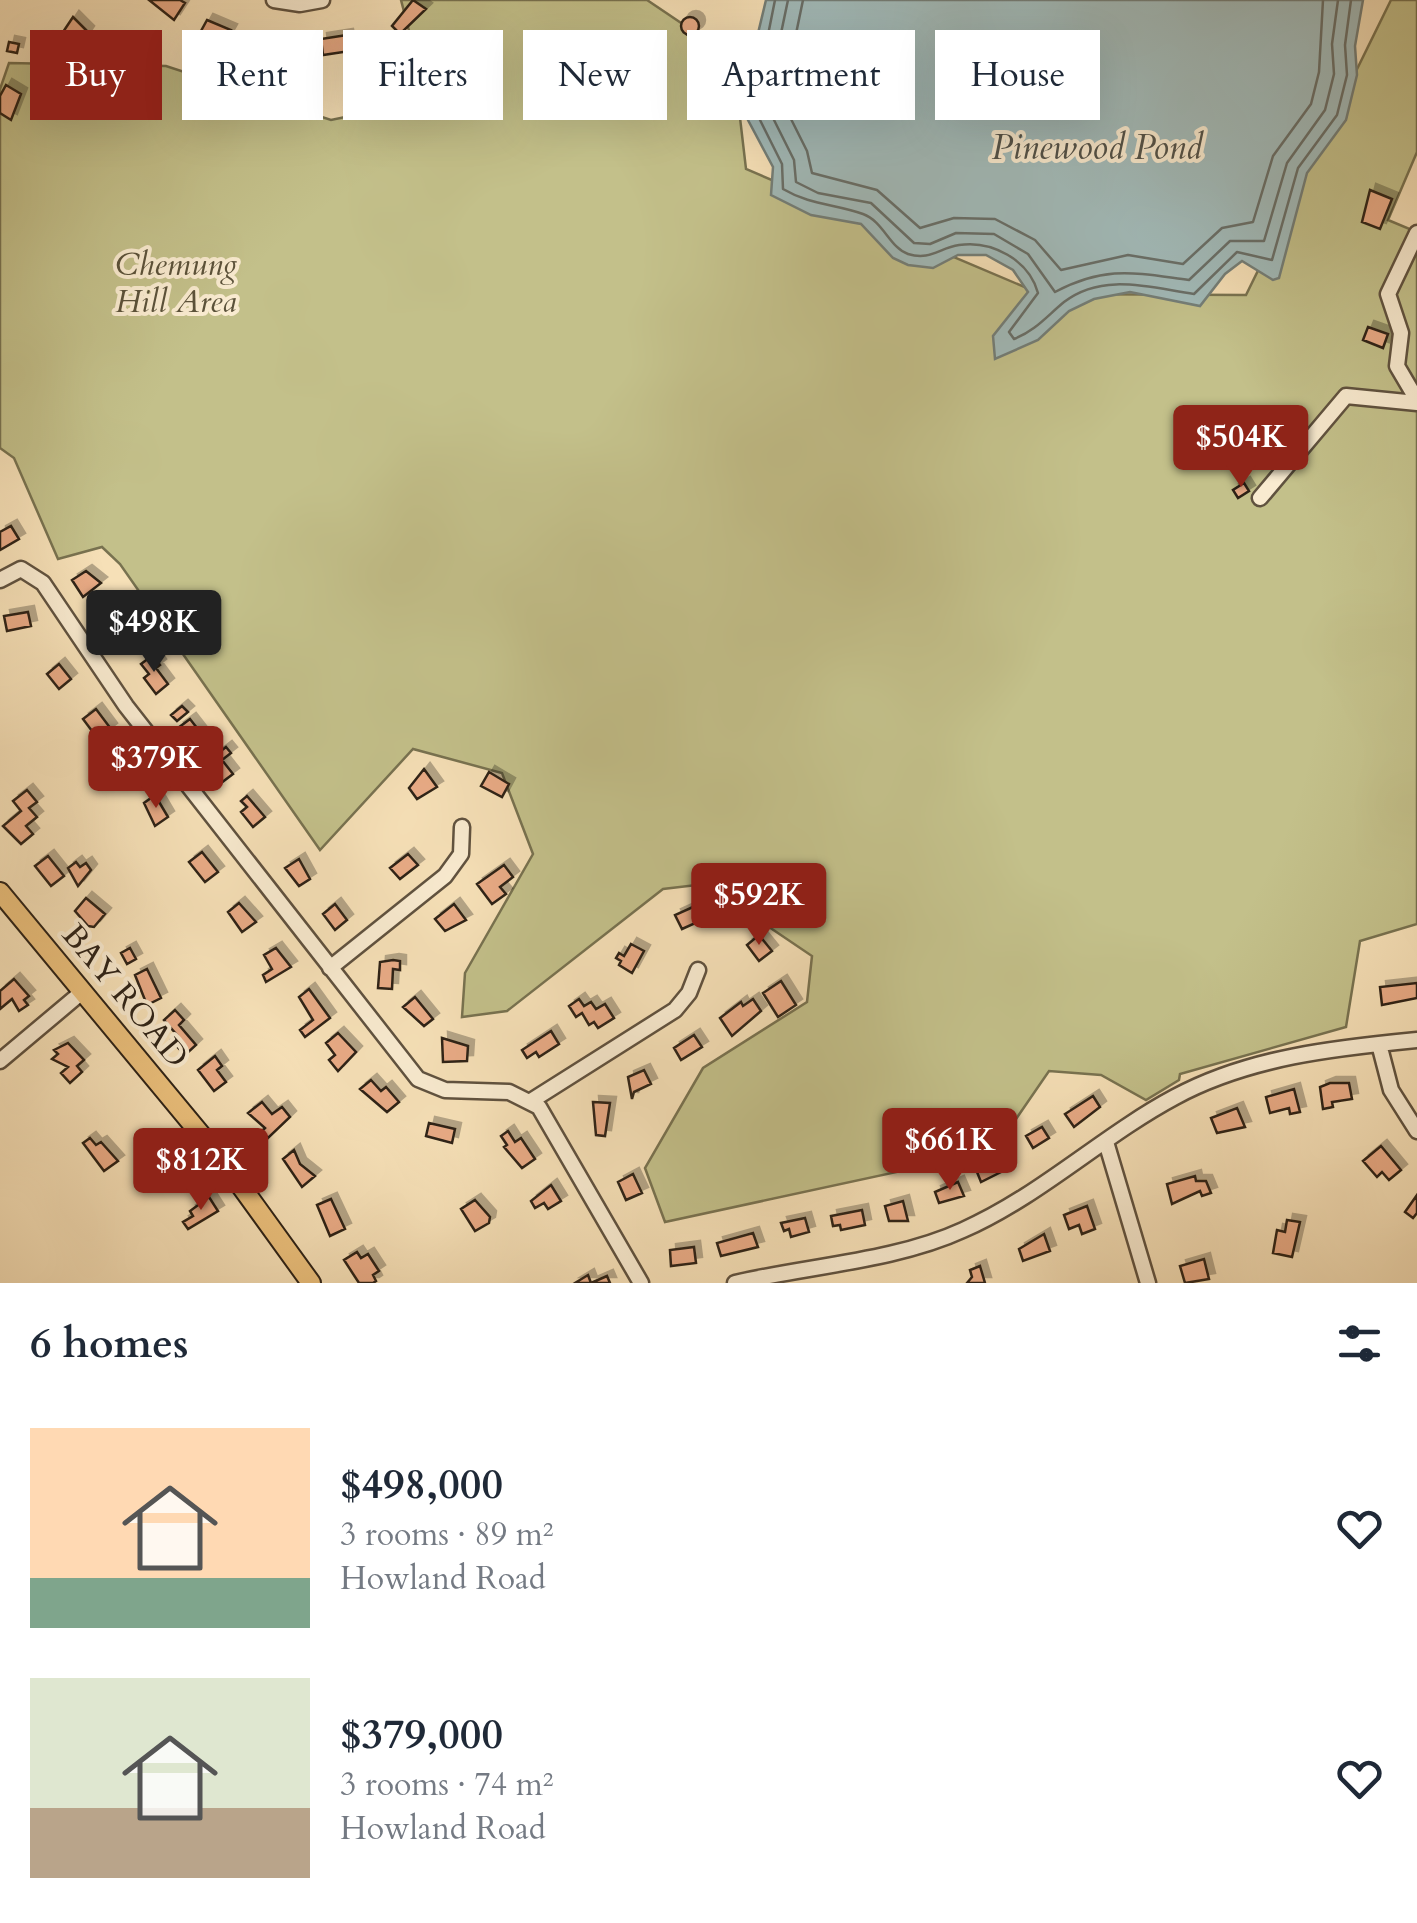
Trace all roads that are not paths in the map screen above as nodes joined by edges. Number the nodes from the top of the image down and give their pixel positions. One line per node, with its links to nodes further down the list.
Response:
1 (274, 0): 2 (street)
2 (322, 0)
3 (1417, 233): 4 (street)
4 (1417, 402): 5 (street)
5 (1260, 498)
6 (0, 580): 9 (street)
7 (462, 828): 9 (street)
8 (0, 892): 11 (main road, BAY ROAD)
9 (330, 968): 15 (street)
10 (698, 970): 15 (street)
11 (82, 992): 14 (street); 18 (main road, BAY ROAD)
12 (1417, 1040): 13 (street)
13 (1379, 1044): 16 (street); 17 (street)
14 (0, 1061)
15 (531, 1102): 19 (street)
16 (1417, 1130)
17 (1106, 1142): 20 (street); 21 (street)
18 (311, 1283)
19 (641, 1283)
20 (734, 1283)
21 (1148, 1283)

